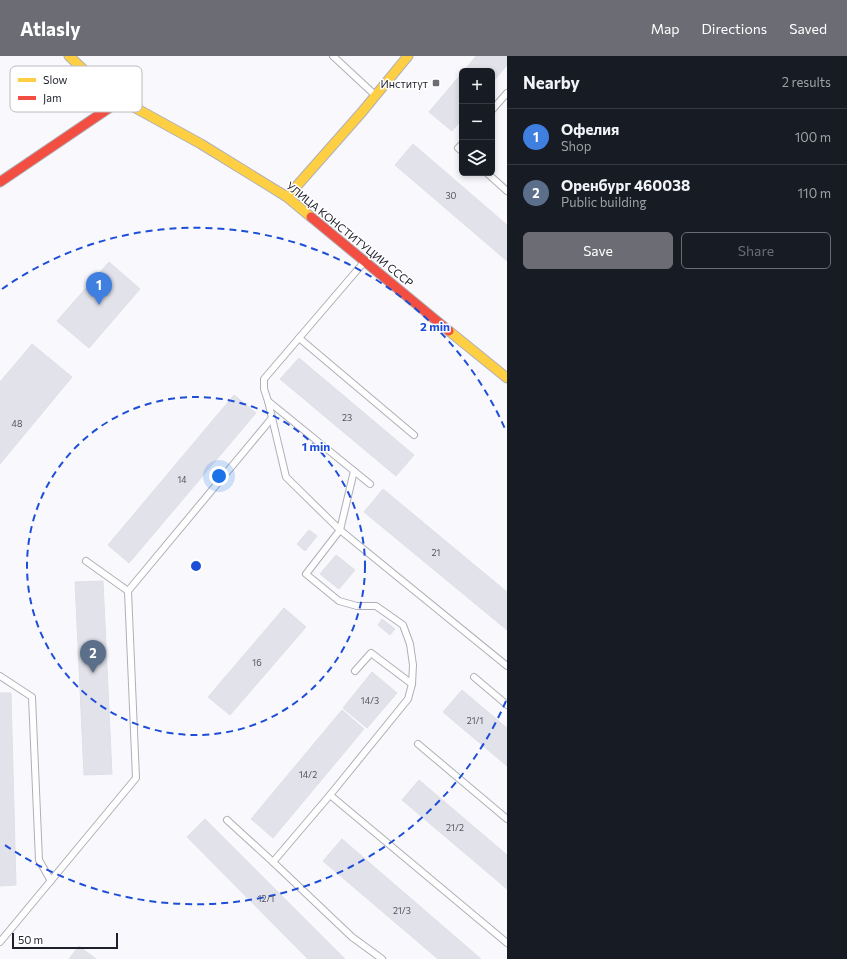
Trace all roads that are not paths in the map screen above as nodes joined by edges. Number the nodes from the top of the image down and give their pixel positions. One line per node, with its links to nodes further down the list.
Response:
1 (69, 56): 4 (main road, УЛИЦА КОНСТИТУЦИИ СССР)
2 (333, 56): 6 (lane)
3 (408, 56): 6 (main road)
4 (80, 66)
5 (507, 93): 7 (lane)
6 (376, 96): 13 (main road)
7 (495, 107)
8 (103, 112): 11 (main road)
9 (142, 112): 13 (main road, УЛИЦА КОНСТИТУЦИИ СССР)
10 (490, 176): 12 (lane)
11 (0, 182)
12 (507, 191)
13 (287, 197): 14 (main road, УЛИЦА КОНСТИТУЦИИ СССР)
14 (365, 261): 15 (lane); 16 (main road, УЛИЦА КОНСТИТУЦИИ СССР)
15 (299, 338): 17 (lane); 19 (lane)
16 (507, 378)
17 (268, 401): 18 (lane); 20 (lane)
18 (272, 418): 22 (lane); 24 (lane)
19 (414, 435)
20 (354, 471): 21 (lane); 22 (lane)
21 (370, 484)
22 (340, 530): 25 (lane); 29 (lane)
23 (86, 561): 24 (lane)
24 (128, 591): 36 (lane)
25 (507, 666)
26 (355, 671): 29 (lane)
27 (0, 676): 36 (lane)
28 (474, 677): 30 (lane)
29 (412, 684): 32 (lane)
30 (507, 705)
31 (418, 744): 33 (lane)
32 (330, 795): 35 (lane); 38 (lane)
33 (507, 819)
34 (226, 820): 35 (lane)
35 (273, 862): 39 (lane)
36 (51, 881): 37 (lane)
37 (0, 942)
38 (507, 943)
39 (382, 959)

